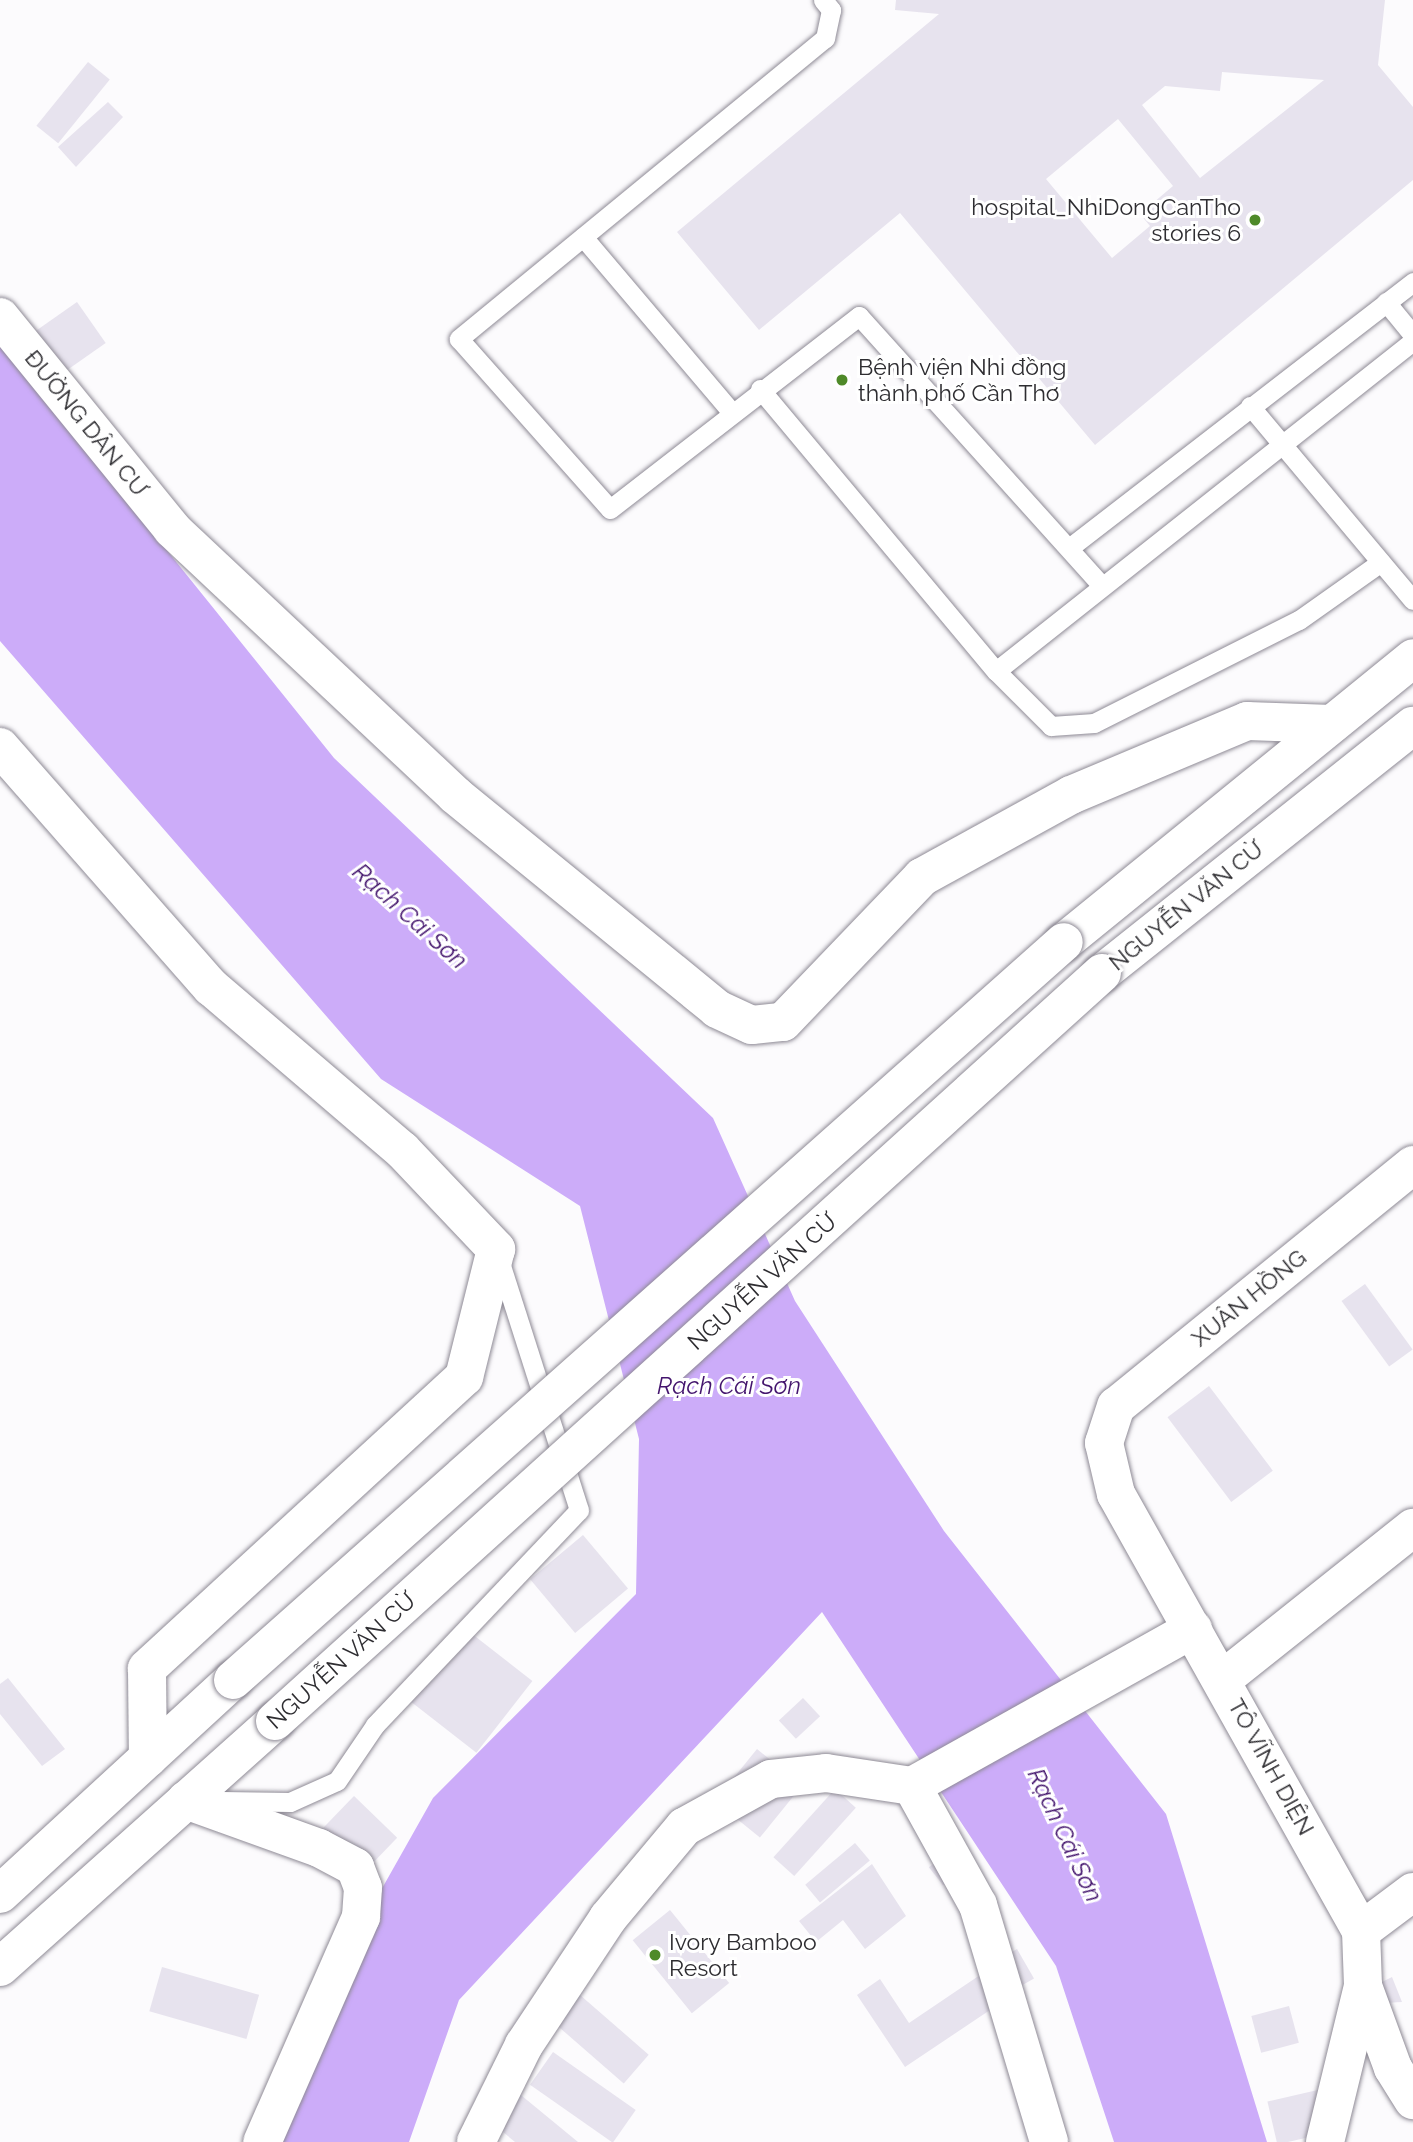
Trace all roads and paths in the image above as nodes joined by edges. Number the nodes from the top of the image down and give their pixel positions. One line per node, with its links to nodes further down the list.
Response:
1 (823, 0): 2 (lane)
2 (583, 236): 10 (lane); 10 (lane)
3 (1413, 282): 4 (lane)
4 (1387, 302): 6 (lane); 9 (lane)
5 (0, 317): 18 (street, ĐƯỜNG DÂN CƯ)
6 (1413, 335)
7 (1413, 341): 11 (lane)
8 (760, 389): 10 (lane); 12 (lane); 17 (lane)
9 (1250, 406): 11 (lane); 12 (lane)
10 (732, 413)
11 (1283, 445): 13 (lane); 14 (lane)
12 (1069, 548): 14 (lane)
13 (1381, 562): 15 (lane); 17 (lane)
14 (1102, 586): 17 (lane)
15 (1413, 600)
16 (1413, 658): 18 (street)
17 (996, 671)
18 (1332, 724): 27 (street, bridge)
19 (1413, 726): 29 (street, NGUYỄN VĂN CỪ, bridge)
20 (0, 747): 22 (street)
21 (1413, 1165): 23 (street, XUÂN HỒNG)
22 (496, 1250): 27 (street); 29 (lane)
23 (1104, 1443): 25 (street, TÔ VĨNH DIỆN)
24 (1413, 1528): 26 (street)
25 (1193, 1629): 26 (street, TÔ VĨNH DIỆN); 28 (street)
26 (1223, 1679): 32 (street, TÔ VĨNH DIỆN)
27 (148, 1758): 31 (street)
28 (912, 1786): 37 (street); 38 (street)
29 (186, 1800): 33 (street, NGUYỄN VĂN CỪ); 36 (street)
30 (1413, 1892): 32 (street)
31 (0, 1894)
32 (1361, 1931): 34 (street, TÔ VĨNH DIỆN)
33 (0, 1967)
34 (1363, 1986): 35 (street, TÔ VĨNH DIỆN); 39 (street)
35 (1413, 2100)
36 (262, 2142)
37 (476, 2142)
38 (1049, 2142)
39 (1325, 2142)

